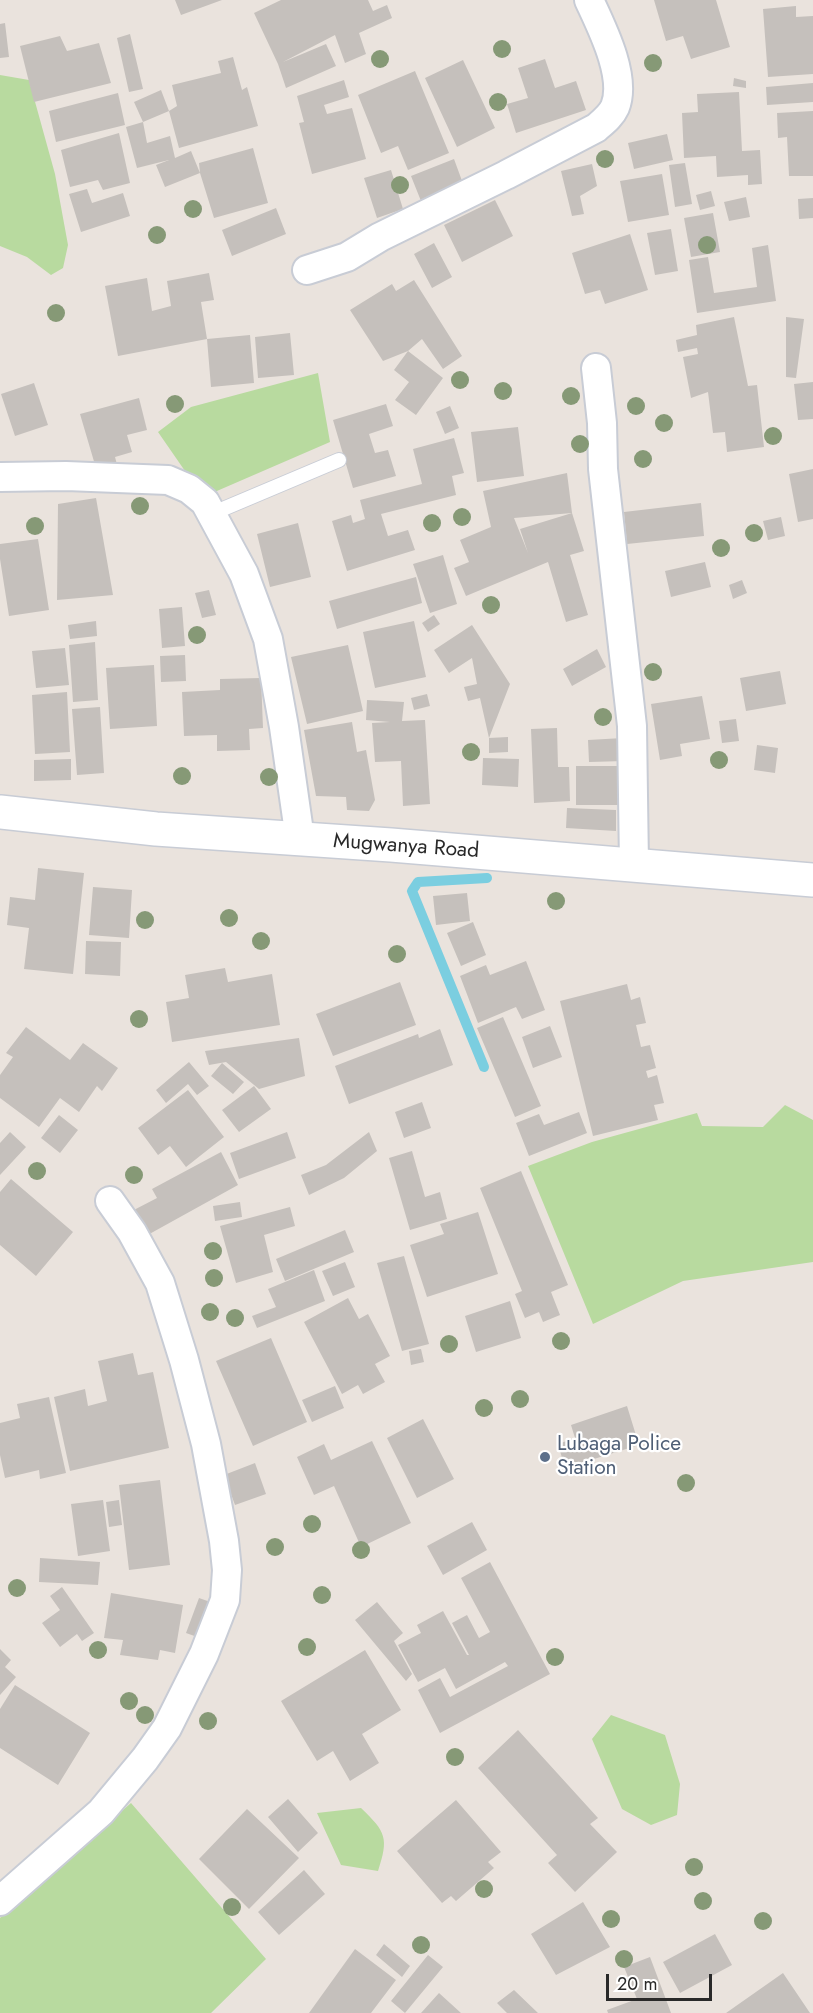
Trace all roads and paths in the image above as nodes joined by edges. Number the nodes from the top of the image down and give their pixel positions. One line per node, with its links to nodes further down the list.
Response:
1 (589, 0): 2 (street)
2 (307, 270)
3 (596, 368): 9 (street)
4 (339, 460): 6 (lane)
5 (0, 477): 6 (street)
6 (212, 514): 8 (street)
7 (0, 812): 8 (street, Mugwanya Road)
8 (300, 839): 9 (street, Mugwanya Road)
9 (634, 865): 10 (street, Mugwanya Road)
10 (813, 880)
11 (110, 1201): 12 (street)
12 (0, 1901)

